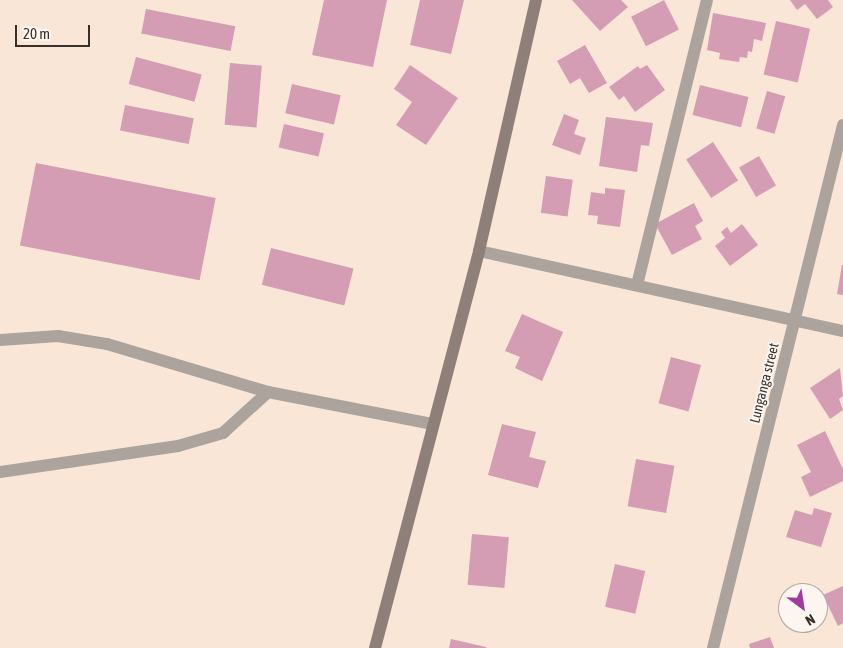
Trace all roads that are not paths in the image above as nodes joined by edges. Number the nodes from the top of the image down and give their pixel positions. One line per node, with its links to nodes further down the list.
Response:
1 (536, 0): 4 (street)
2 (707, 0): 5 (street)
3 (843, 125): 6 (street, Lunganga street)
4 (479, 251): 5 (street); 10 (street)
5 (637, 285): 6 (street)
6 (796, 320): 7 (street); 13 (street, Lunganga street)
7 (843, 331)
8 (0, 340): 9 (street)
9 (268, 392): 10 (street); 11 (street)
10 (433, 424): 12 (street)
11 (0, 472)
12 (375, 648)
13 (714, 648)

